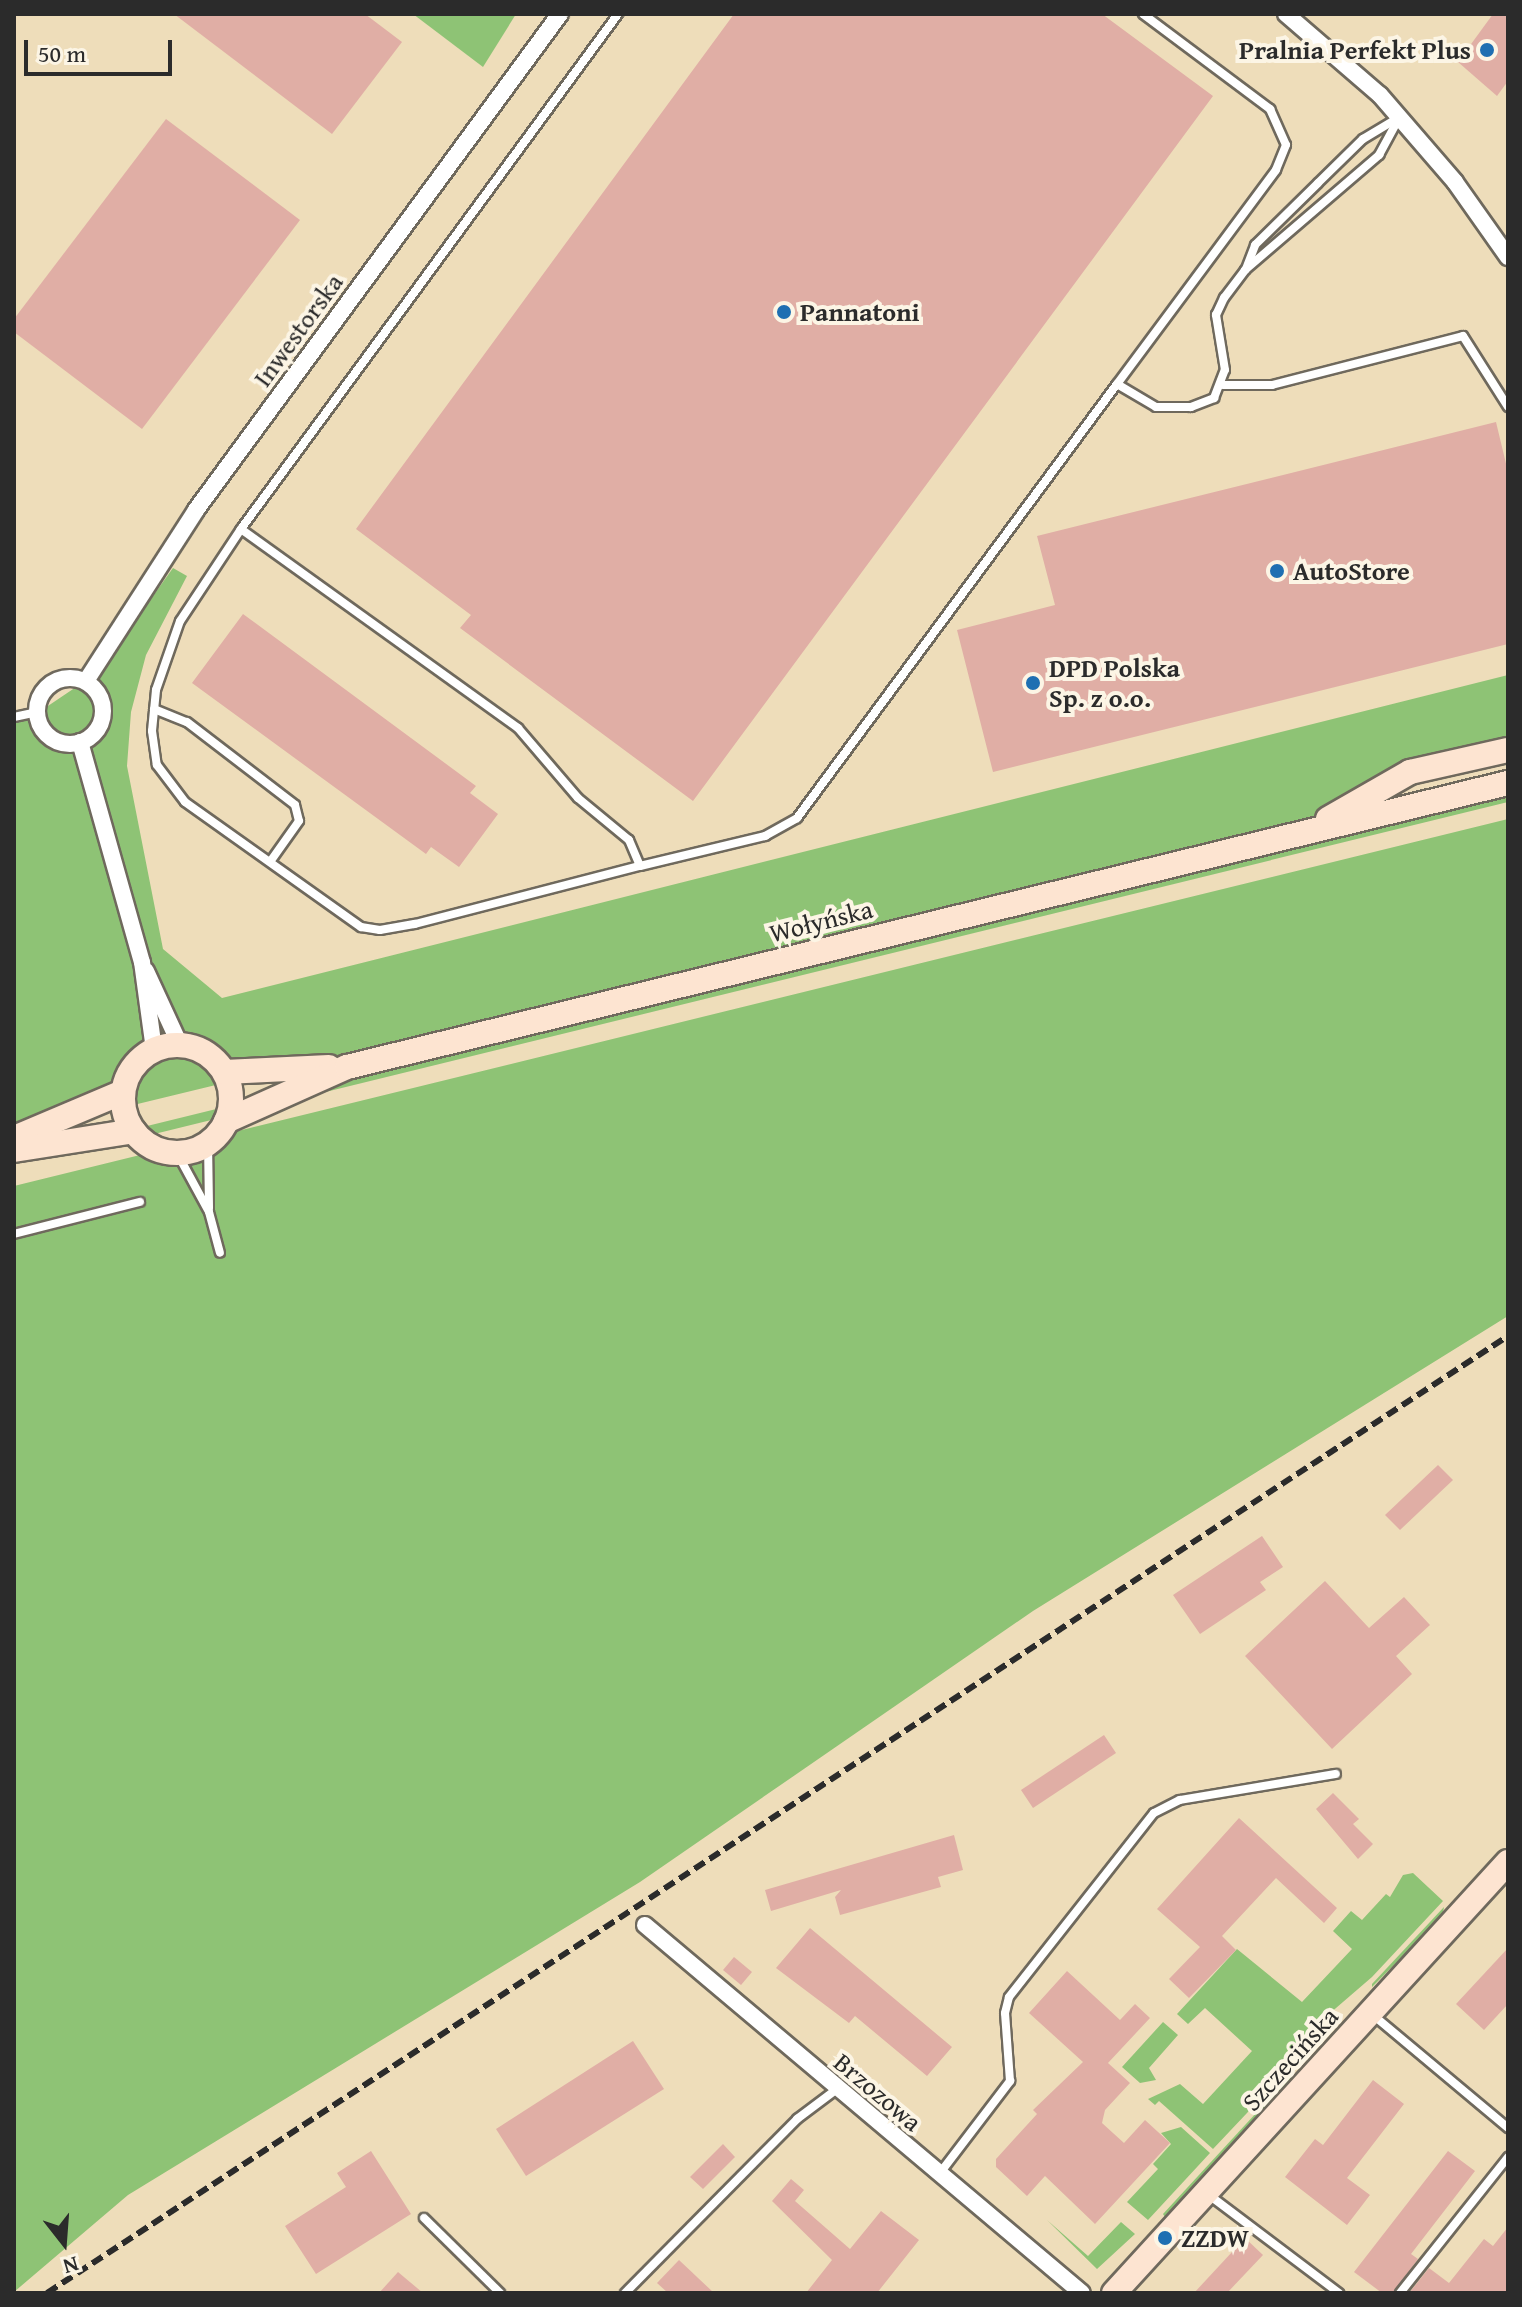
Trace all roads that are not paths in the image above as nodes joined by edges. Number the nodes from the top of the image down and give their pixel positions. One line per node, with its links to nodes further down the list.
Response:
1 (560, 14): 12 (street, Inwestorska)
2 (618, 14): 11 (lane)
3 (1143, 14): 8 (lane)
4 (1286, 14): 5 (street)
5 (1399, 117): 6 (street); 7 (lane); 7 (lane)
6 (1508, 257)
7 (1245, 270): 9 (lane)
8 (1117, 384): 9 (lane); 21 (lane)
9 (1223, 385): 10 (lane)
10 (1508, 407)
11 (241, 529): 13 (lane); 21 (lane)
12 (86, 681): 14 (street); 16 (street)
13 (154, 709): 20 (lane); 20 (lane)
14 (37, 712): 15 (lane); 16 (street)
15 (14, 717)
16 (80, 742): 22 (street)
17 (1508, 750): 19 (main road, Wołyńska)
18 (1508, 783): 19 (main road, Wołyńska)
19 (1309, 831): 25 (main road, Wołyńska)
20 (270, 862): 21 (lane)
21 (640, 866)
22 (142, 962): 23 (street); 24 (street)
23 (180, 1045): 24 (main road); 26 (main road)
24 (154, 1050): 27 (main road)
25 (347, 1067): 26 (main road, Wołyńska); 28 (main road, Wołyńska)
26 (225, 1072): 28 (main road)
27 (123, 1092): 29 (main road); 30 (main road)
28 (226, 1121): 31 (main road)
29 (134, 1131): 32 (main road); 33 (main road)
30 (14, 1138)
31 (208, 1143): 33 (main road); 35 (lane)
32 (14, 1150)
33 (177, 1153): 35 (lane)
34 (140, 1202): 36 (lane)
35 (209, 1212): 37 (lane)
36 (14, 1234)
37 (220, 1253)
38 (1336, 1774): 45 (lane)
39 (1508, 1862): 41 (main road, Szczecińska)
40 (645, 1925): 42 (street, Brzozowa)
41 (1370, 2012): 43 (lane); 46 (main road, Szczecińska)
42 (837, 2089): 45 (street, Brzozowa); 49 (lane)
43 (1508, 2128)
44 (1508, 2157): 53 (lane)
45 (939, 2173): 50 (street, Brzozowa)
46 (1207, 2193): 51 (main road, Szczecińska); 52 (lane)
47 (424, 2218): 48 (lane)
48 (500, 2293)
49 (625, 2293)
50 (1082, 2293)
51 (1114, 2293)
52 (1339, 2293)
53 (1400, 2293)

